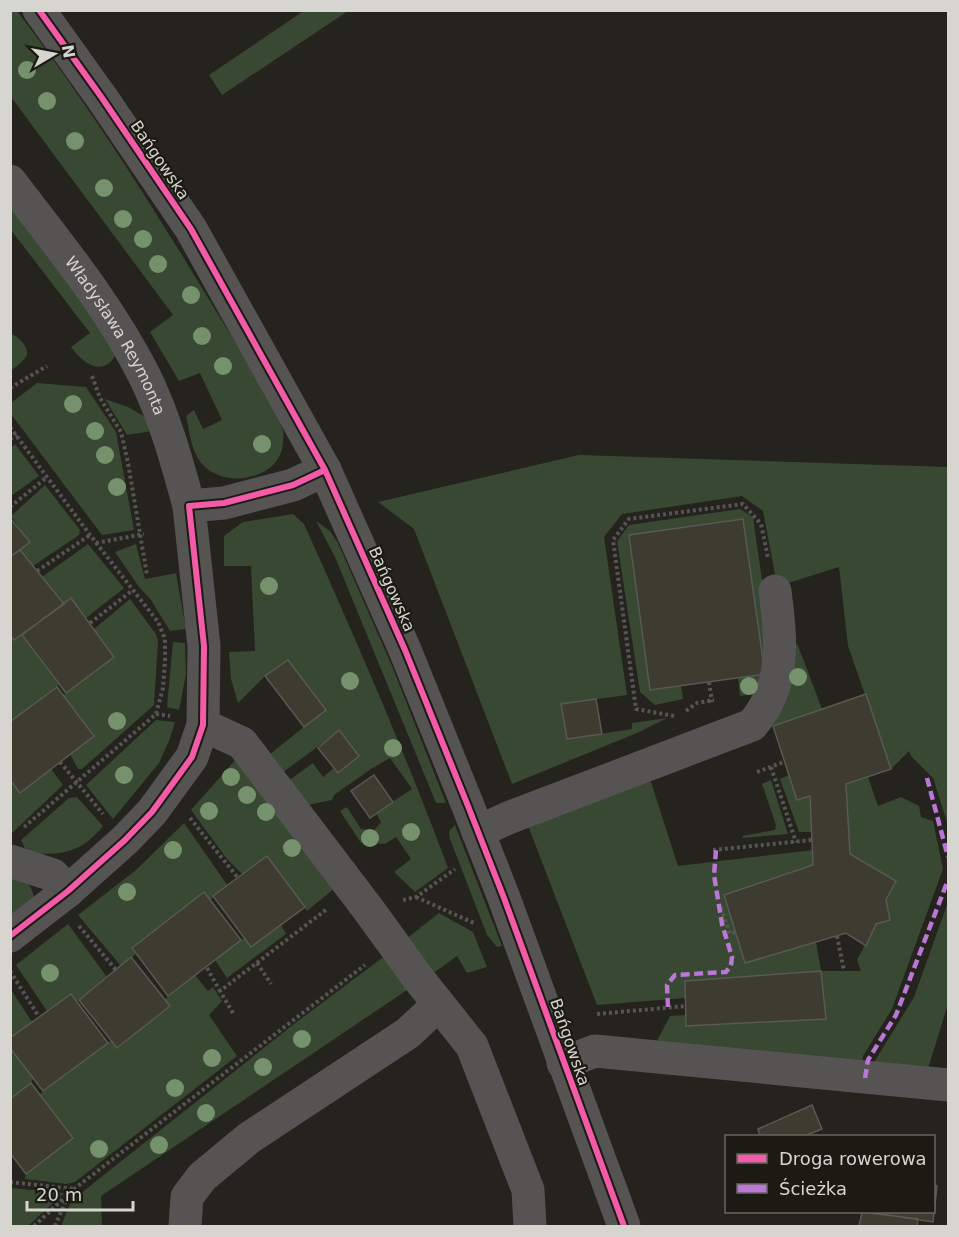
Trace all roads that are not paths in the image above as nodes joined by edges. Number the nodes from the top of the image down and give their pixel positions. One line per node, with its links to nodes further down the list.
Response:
1 (39, 10): 3 (street, Bańgowska)
2 (10, 180): 4 (street, Władysława Reymonta)
3 (325, 470): 4 (street); 7 (street, Bańgowska)
4 (189, 506): 6 (street, Władysława Reymonta)
5 (775, 591): 7 (street)
6 (203, 725): 9 (street, Władysława Reymonta); 11 (street)
7 (478, 832): 12 (street, Bańgowska)
8 (10, 861): 9 (street)
9 (68, 891): 10 (street, Władysława Reymonta)
10 (10, 936)
11 (438, 1005): 14 (street); 15 (street)
12 (563, 1063): 13 (street); 16 (street, Bańgowska)
13 (948, 1085)
14 (185, 1227)
15 (530, 1227)
16 (624, 1227)

